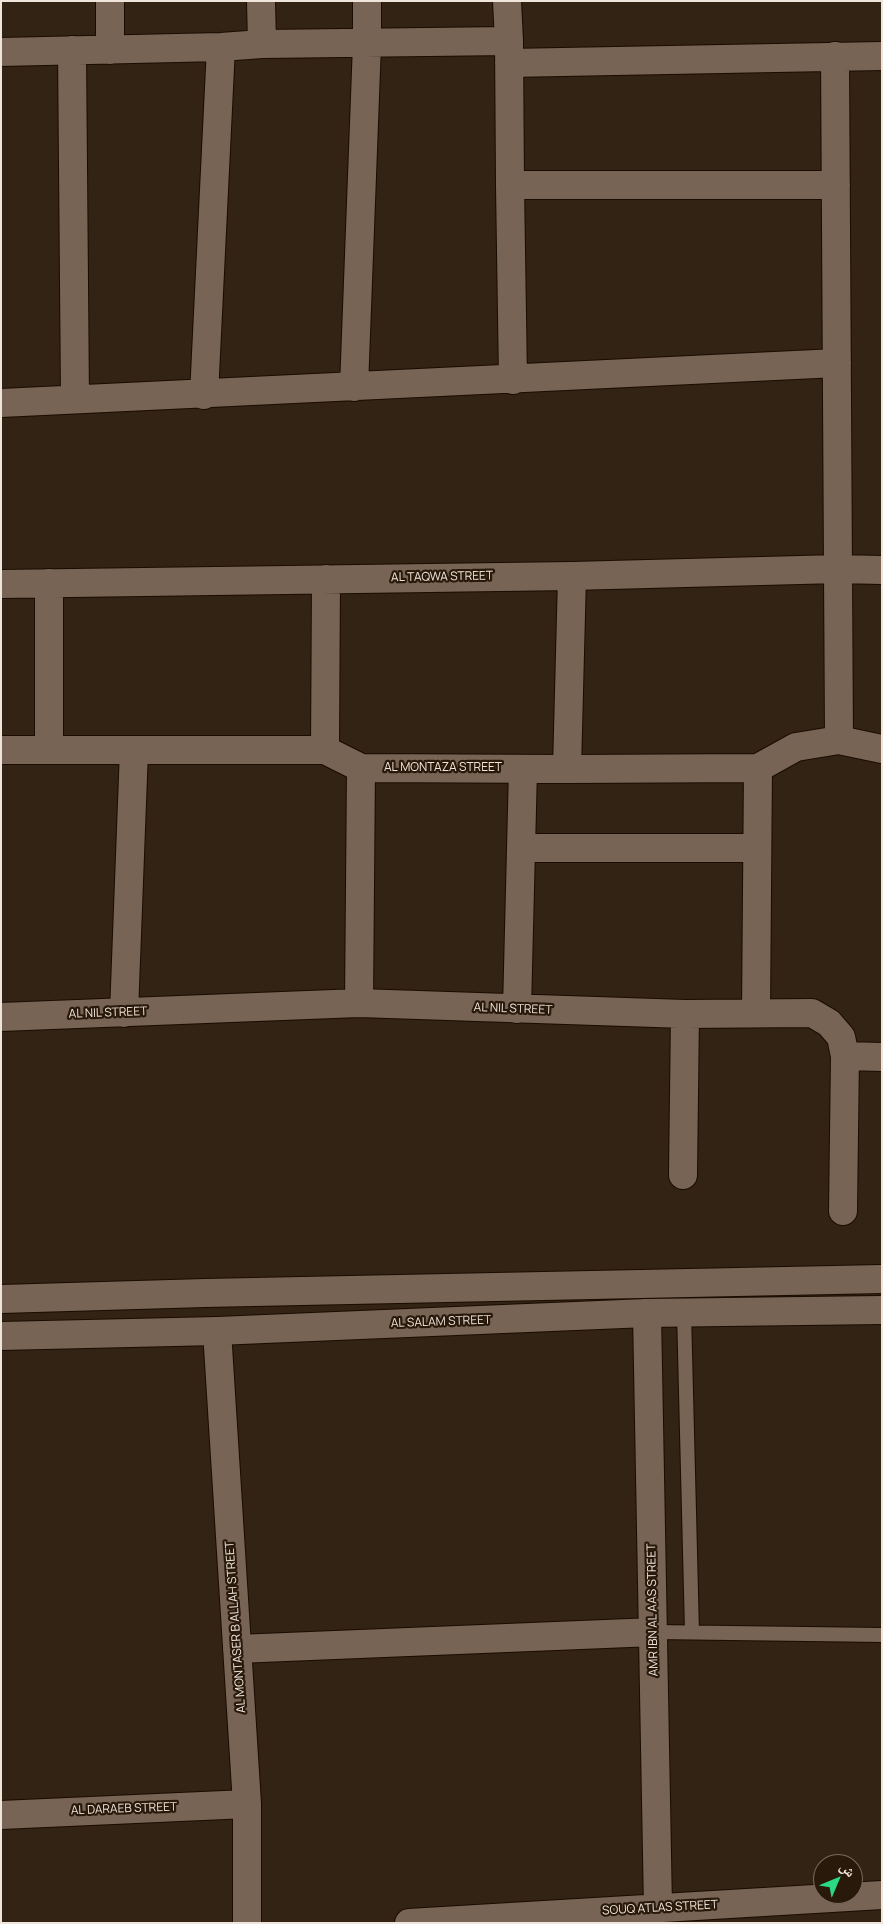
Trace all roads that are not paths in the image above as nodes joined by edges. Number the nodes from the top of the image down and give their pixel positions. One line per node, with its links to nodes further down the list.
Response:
1 (110, 1): 9 (street)
2 (261, 1): 5 (street)
3 (367, 1): 6 (street)
4 (507, 1): 11 (street)
5 (262, 44): 6 (street); 7 (street)
6 (367, 44): 11 (street); 18 (street)
7 (221, 47): 9 (street); 19 (street)
8 (72, 50): 9 (street); 10 (street); 20 (street)
9 (110, 50)
10 (1, 52)
11 (509, 52): 12 (street); 14 (street)
12 (835, 56): 13 (street); 15 (street)
13 (882, 56)
14 (510, 185): 15 (street); 17 (street)
15 (836, 185): 16 (street)
16 (837, 363): 17 (street); 22 (street)
17 (513, 380): 18 (street)
18 (354, 387): 19 (street)
19 (204, 395): 20 (street)
20 (75, 398): 21 (street)
21 (1, 403)
22 (838, 569): 23 (street, AL TAQWA STREET); 24 (street, AL TAQWA STREET); 28 (street)
23 (882, 570)
24 (572, 576): 25 (street, AL TAQWA STREET); 37 (street)
25 (326, 579): 26 (street, AL TAQWA STREET); 33 (street)
26 (49, 583): 27 (street, AL TAQWA STREET); 31 (street)
27 (1, 584)
28 (839, 740): 29 (street, AL MONTAZA STREET); 35 (street, AL MONTAZA STREET)
29 (882, 749)
30 (1, 750): 31 (street, AL MONTAZA STREET)
31 (49, 750): 32 (street, AL MONTAZA STREET)
32 (134, 750): 33 (street, AL MONTAZA STREET); 42 (street)
33 (325, 750): 34 (street, AL MONTAZA STREET)
34 (361, 768): 36 (street, AL MONTAZA STREET); 40 (street)
35 (758, 768): 37 (street, AL MONTAZA STREET); 39 (street)
36 (523, 769): 37 (street, AL MONTAZA STREET); 38 (street)
37 (567, 769)
38 (521, 848): 39 (street); 41 (street)
39 (757, 848): 43 (street)
40 (359, 1004): 41 (street, AL NIL STREET); 42 (street, AL NIL STREET)
41 (517, 1010): 44 (street, AL NIL STREET)
42 (124, 1013): 45 (street, AL NIL STREET)
43 (756, 1013): 44 (street, AL NIL STREET); 46 (street, AL NIL STREET)
44 (685, 1014): 48 (street)
45 (1, 1017)
46 (846, 1056): 47 (street); 49 (street, AL NIL STREET)
47 (882, 1057)
48 (682, 1175)
49 (843, 1211)
50 (882, 1279): 51 (street)
51 (1, 1299)
52 (882, 1310): 53 (street, AL SALAM STREET)
53 (684, 1312): 54 (street, AL SALAM STREET); 58 (lane)
54 (647, 1313): 55 (street, AL SALAM STREET); 57 (street, AMR IBN AL AAS STREET)
55 (217, 1331): 56 (street, AL SALAM STREET); 60 (street, AL MONTASER B ALLAH STREET)
56 (1, 1336)
57 (654, 1632): 58 (lane); 60 (street); 64 (street, AMR IBN AL AAS STREET)
58 (692, 1632): 59 (lane)
59 (882, 1635)
60 (237, 1649): 61 (street, AL MONTASER B ALLAH STREET)
61 (247, 1804): 62 (street, AL DARAEB STREET); 67 (street, AL MONTASER B ALLAH STREET)
62 (1, 1814)
63 (882, 1895): 65 (street, SOUQ ATLAS STREET)
64 (658, 1908): 65 (street, SOUQ ATLAS STREET); 66 (street, SOUQ ATLAS STREET)
65 (701, 1915)
66 (590, 1917): 68 (street, SOUQ ATLAS STREET)
67 (247, 1923)
68 (409, 1923)

